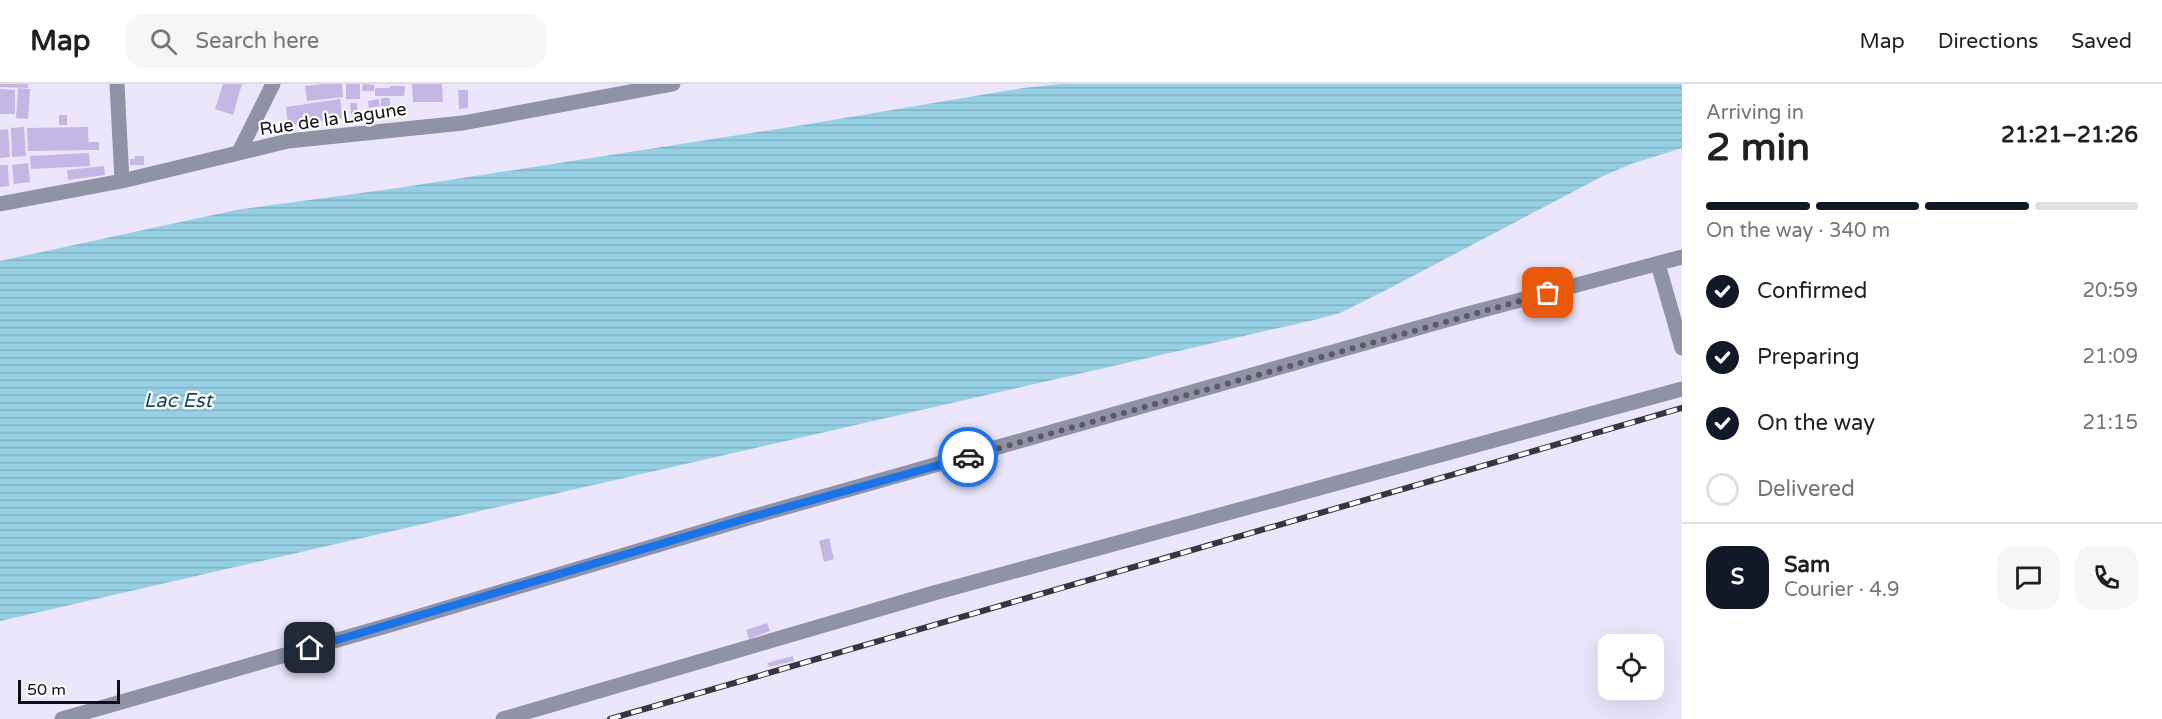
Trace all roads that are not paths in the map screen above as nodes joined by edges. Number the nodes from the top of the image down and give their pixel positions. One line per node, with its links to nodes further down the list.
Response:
1 (117, 84): 5 (street)
2 (273, 84): 4 (street)
3 (673, 84): 4 (street, Rue de la Lagune)
4 (239, 152): 5 (street, Rue de la Lagune)
5 (122, 181): 6 (street, Rue de la Lagune)
6 (0, 204)
7 (1682, 257): 8 (street)
8 (1658, 264): 9 (street); 11 (street)
9 (1682, 348)
10 (1682, 389): 12 (street)
11 (62, 719)
12 (503, 719)

